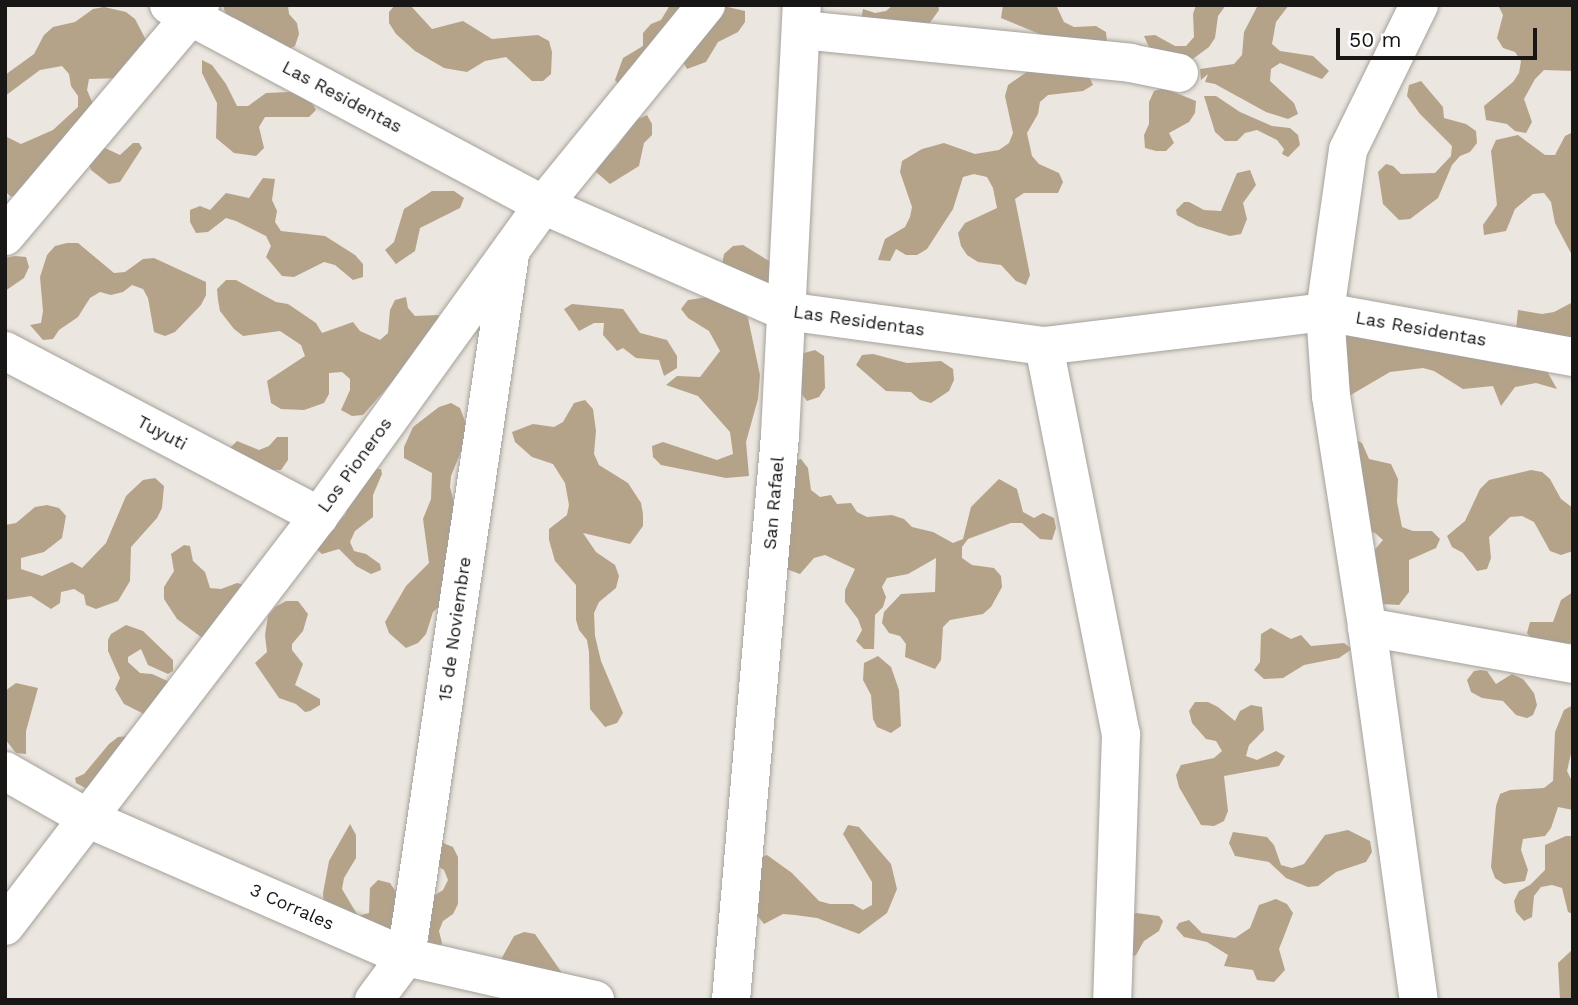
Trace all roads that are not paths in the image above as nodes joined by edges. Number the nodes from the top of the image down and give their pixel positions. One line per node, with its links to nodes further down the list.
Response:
1 (706, 5): 6 (street, Los Pioneros)
2 (1419, 5): 10 (street)
3 (187, 9): 6 (street, Las Residentas); 7 (street)
4 (802, 18): 5 (street); 9 (street, San Rafael)
5 (1179, 73)
6 (543, 205): 8 (street, Los Pioneros); 9 (street, Las Residentas)
7 (5, 236)
8 (511, 249): 14 (street, Los Pioneros); 20 (street, 15 de Noviembre)
9 (785, 311): 11 (street, Las Residentas); 23 (street, San Rafael)
10 (1325, 312): 11 (street, Las Residentas); 13 (street, Las Residentas); 15 (street)
11 (1044, 346): 24 (street)
12 (5, 351): 14 (street, Tuyuti)
13 (1573, 356)
14 (319, 516): 18 (street, Los Pioneros)
15 (1367, 627): 16 (street); 25 (street)
16 (1573, 664)
17 (5, 771): 18 (street, 3 Corrales)
18 (89, 819): 19 (street, Los Pioneros); 20 (street, 3 Corrales)
19 (5, 926)
20 (406, 957): 21 (street, 15 de Noviembre); 22 (street, 3 Corrales)
21 (374, 1000)
22 (595, 1000)
23 (731, 1000)
24 (1112, 1000)
25 (1419, 1000)

